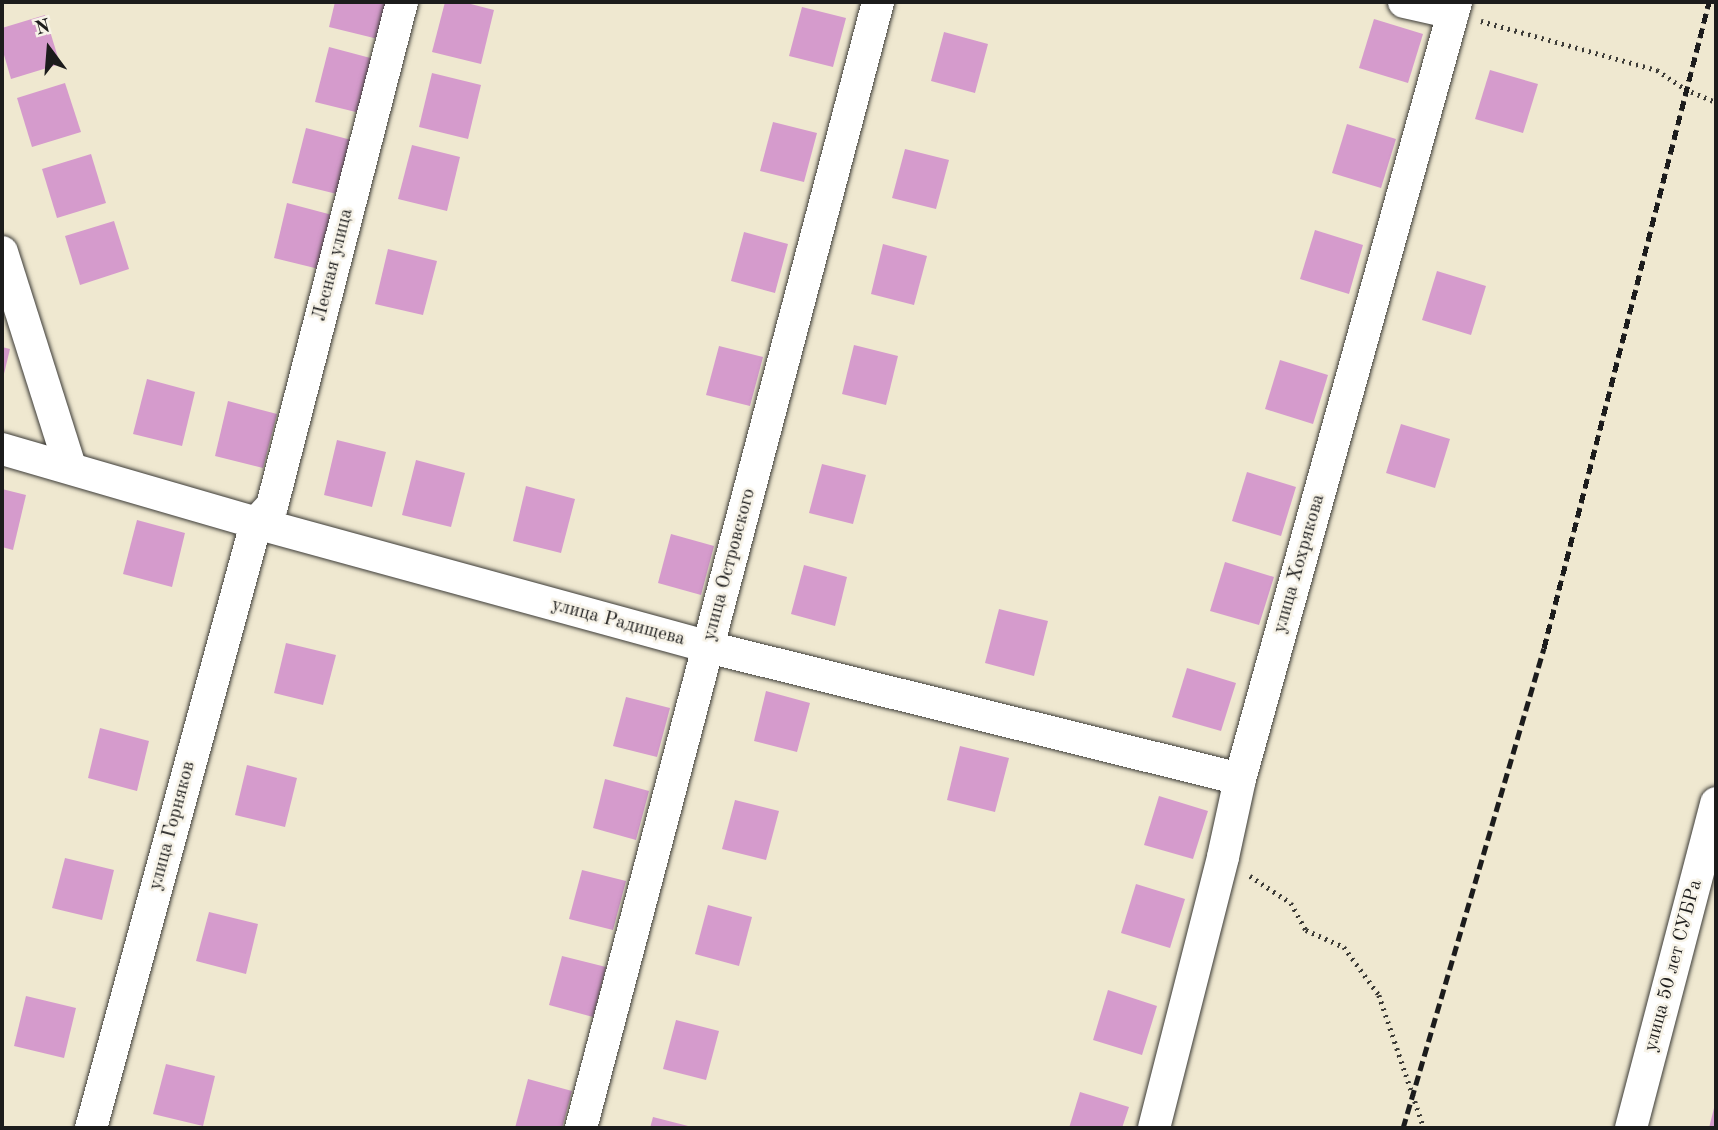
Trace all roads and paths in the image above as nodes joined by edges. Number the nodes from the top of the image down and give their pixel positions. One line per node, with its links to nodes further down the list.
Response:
1 (402, 2): 9 (street, Лесная улица)
2 (878, 2): 10 (street, улица Островского)
3 (1404, 2): 4 (street)
4 (1454, 8): 5 (path); 11 (street, улица Хохрякова)
5 (1716, 102)
6 (2, 252): 8 (street)
7 (2, 449): 8 (street, улица Радищева)
8 (70, 467): 9 (street, улица Радищева)
9 (256, 523): 10 (street, улица Радищева); 14 (street, улица Горняков)
10 (708, 647): 11 (street, улица Радищева); 15 (street, улица Островского)
11 (1240, 779): 13 (street, улица Хохрякова)
12 (1716, 803): 18 (street, улица 50 лет СУБРа)
13 (1223, 858): 16 (street, улица Хохрякова); 17 (path)
14 (91, 1128)
15 (581, 1128)
16 (1154, 1128)
17 (1424, 1128)
18 (1631, 1128)

